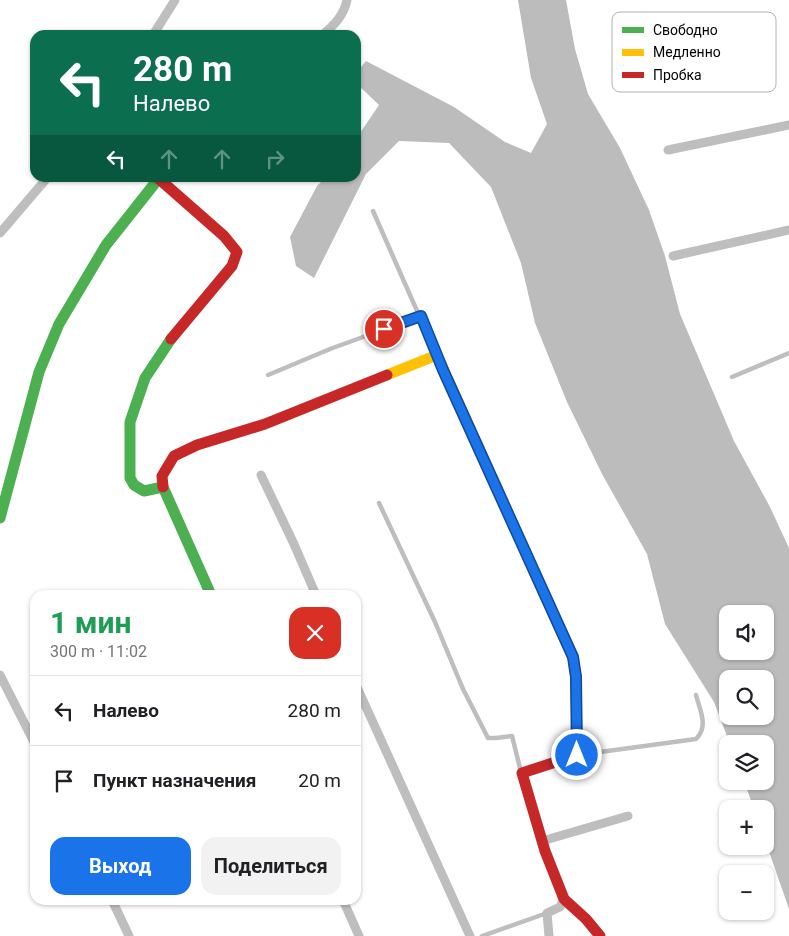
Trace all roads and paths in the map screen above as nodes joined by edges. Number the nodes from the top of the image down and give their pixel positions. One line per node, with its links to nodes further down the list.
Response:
1 (175, 0): 3 (street)
2 (347, 0): 4 (street)
3 (156, 30)
4 (329, 30)
5 (789, 125): 6 (street)
6 (668, 150)
7 (45, 182): 12 (street)
8 (156, 182): 21 (street)
9 (163, 182): 20 (street)
10 (373, 211): 14 (lane)
11 (789, 230): 13 (street)
12 (0, 233)
13 (673, 256)
14 (421, 316): 16 (lane); 17 (lane)
15 (789, 354): 18 (lane)
16 (437, 355): 20 (street); 30 (street)
17 (268, 376)
18 (732, 376)
19 (261, 475): 25 (street)
20 (163, 487): 24 (street)
21 (2, 499): 23 (street)
22 (379, 503): 31 (lane)
23 (0, 518)
24 (209, 590)
25 (314, 590)
26 (0, 675): 29 (street)
27 (696, 695): 30 (lane)
28 (361, 696): 40 (street)
29 (30, 734)
30 (577, 755): 31 (street)
31 (522, 773): 33 (street)
32 (628, 816): 33 (street)
33 (542, 841): 34 (street)
34 (564, 899): 37 (street); 43 (street)
35 (114, 905): 38 (street)
36 (344, 905): 39 (street)
37 (547, 913): 41 (lane); 42 (street)
38 (129, 936)
39 (358, 936)
40 (470, 936)
41 (482, 936)
42 (549, 936)
43 (600, 936)

